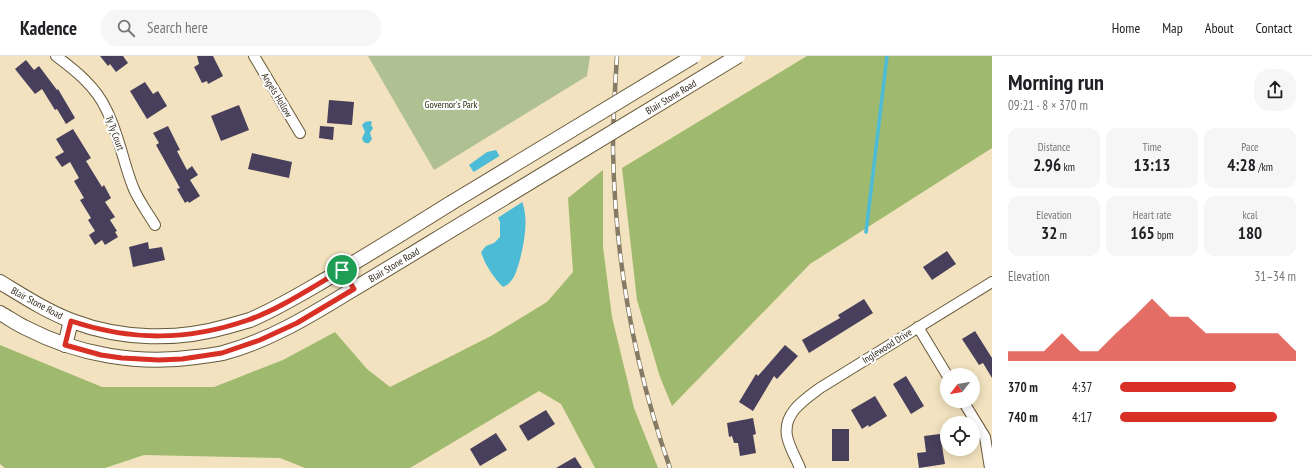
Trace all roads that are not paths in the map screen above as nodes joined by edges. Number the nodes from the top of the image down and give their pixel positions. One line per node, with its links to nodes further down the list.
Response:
1 (56, 56): 6 (street, Ty Ty Court)
2 (254, 56): 5 (street, Angels Hollow)
3 (694, 56): 7 (main road, Blair Stone Road, bridge)
4 (738, 56): 10 (main road, Blair Stone Road, bridge)
5 (300, 133)
6 (155, 225)
7 (342, 270): 10 (main road); 12 (main road, Blair Stone Road)
8 (0, 282): 12 (main road, Blair Stone Road)
9 (992, 282): 13 (street, Inglewood Drive)
10 (354, 289): 14 (main road, Blair Stone Road)
11 (0, 313): 14 (main road, Blair Stone Road)
12 (71, 321): 14 (main road)
13 (918, 328): 15 (street); 17 (street, Inglewood Drive)
14 (65, 345)
15 (943, 368)
16 (967, 408): 18 (street)
17 (800, 468)
18 (990, 468)

